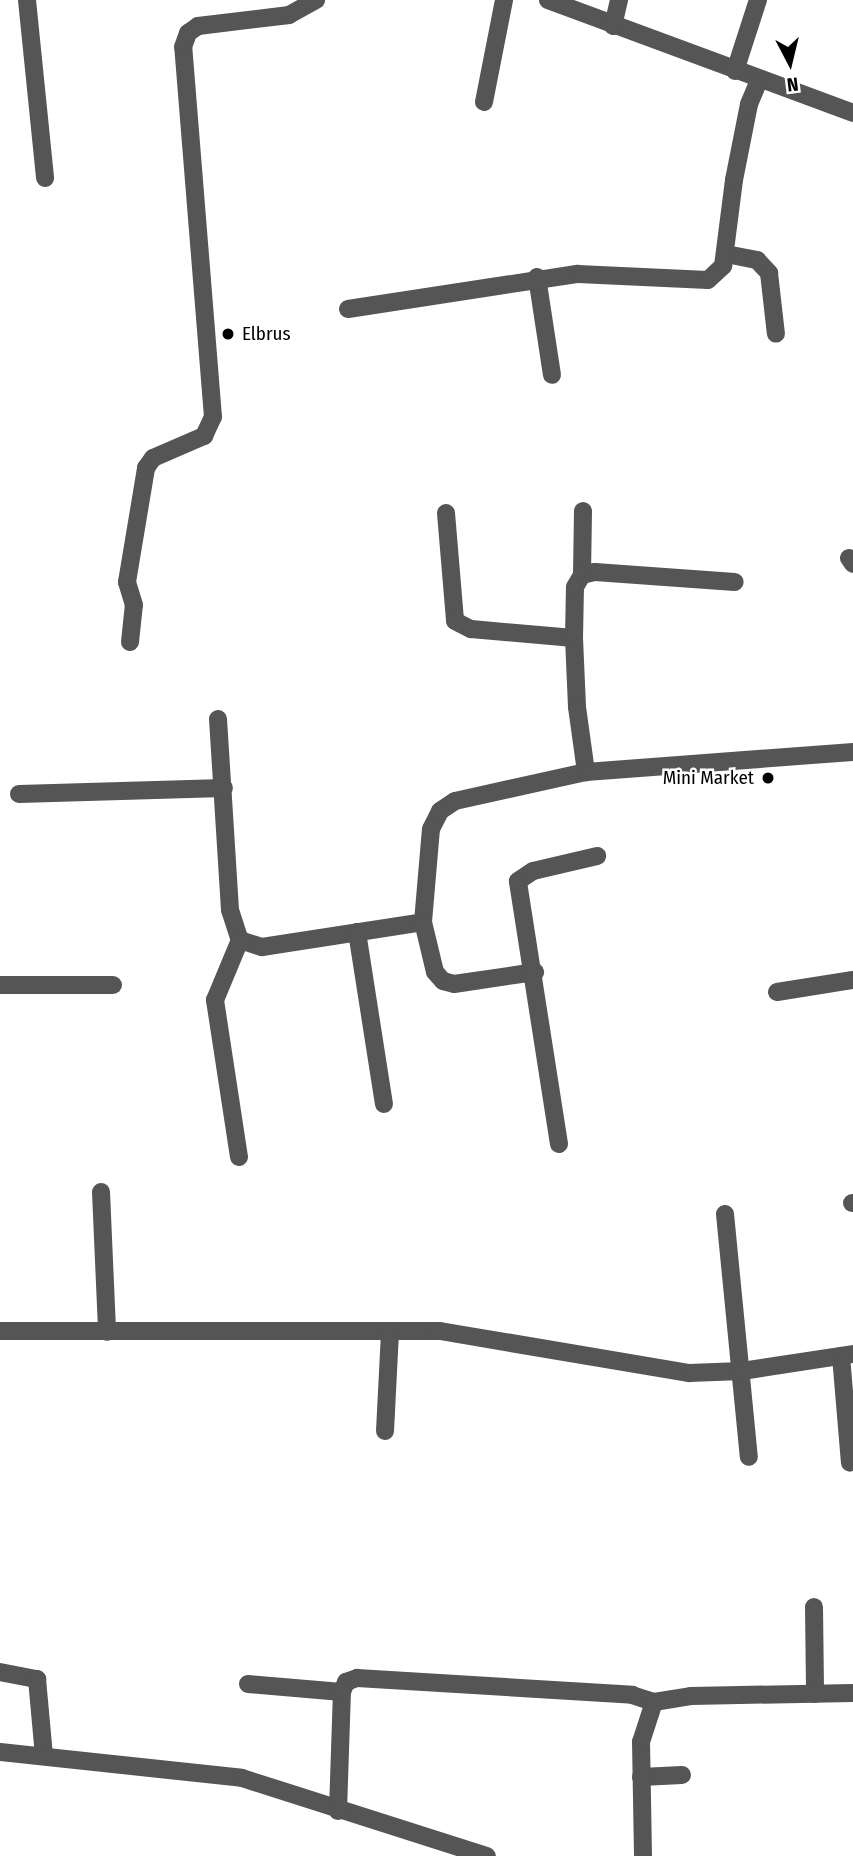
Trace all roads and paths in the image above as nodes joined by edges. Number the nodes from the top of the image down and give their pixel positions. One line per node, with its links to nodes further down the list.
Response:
1 (27, 0): 12 (street)
2 (316, 0): 23 (street)
3 (504, 0): 10 (street)
4 (548, 0): 7 (street)
5 (619, 0): 7 (street)
6 (758, 0): 8 (street)
7 (613, 26): 8 (street)
8 (735, 71): 9 (street)
9 (760, 80): 11 (street); 13 (street)
10 (484, 102)
11 (853, 113)
12 (45, 178)
13 (726, 254): 14 (street); 16 (street)
14 (537, 277): 15 (street); 17 (street)
15 (348, 309)
16 (776, 334)
17 (552, 375)
18 (583, 510): 20 (street)
19 (446, 513): 22 (street)
20 (582, 576): 21 (street); 22 (street)
21 (735, 582)
22 (574, 638): 26 (street)
23 (130, 642)
24 (218, 719): 27 (street)
25 (853, 752): 26 (street)
26 (586, 772): 30 (street)
27 (225, 788): 28 (street); 32 (street)
28 (19, 794)
29 (597, 856): 33 (street)
30 (423, 922): 31 (street); 33 (street)
31 (357, 932): 32 (street); 38 (street)
32 (240, 940): 40 (street)
33 (535, 972): 39 (street)
34 (853, 980): 37 (street)
35 (0, 985): 36 (street)
36 (113, 985)
37 (777, 992)
38 (384, 1104)
39 (559, 1144)
40 (239, 1157)
41 (102, 1192): 45 (street)
42 (725, 1214): 47 (street)
43 (0, 1331): 45 (street)
44 (390, 1331): 45 (street); 47 (street); 48 (street)
45 (107, 1332)
46 (847, 1355): 47 (street); 50 (street)
47 (742, 1371): 49 (street)
48 (385, 1431)
49 (749, 1457)
50 (850, 1463)
51 (814, 1607): 55 (street)
52 (0, 1672): 59 (street)
53 (248, 1684): 54 (street)
54 (342, 1692): 57 (street); 62 (street)
55 (815, 1693): 56 (street); 57 (street)
56 (853, 1693)
57 (654, 1702): 61 (street)
58 (0, 1752): 59 (street)
59 (44, 1756): 62 (street)
60 (682, 1775): 61 (street)
61 (641, 1777): 64 (street)
62 (338, 1811): 63 (street)
63 (487, 1856)
64 (643, 1856)

